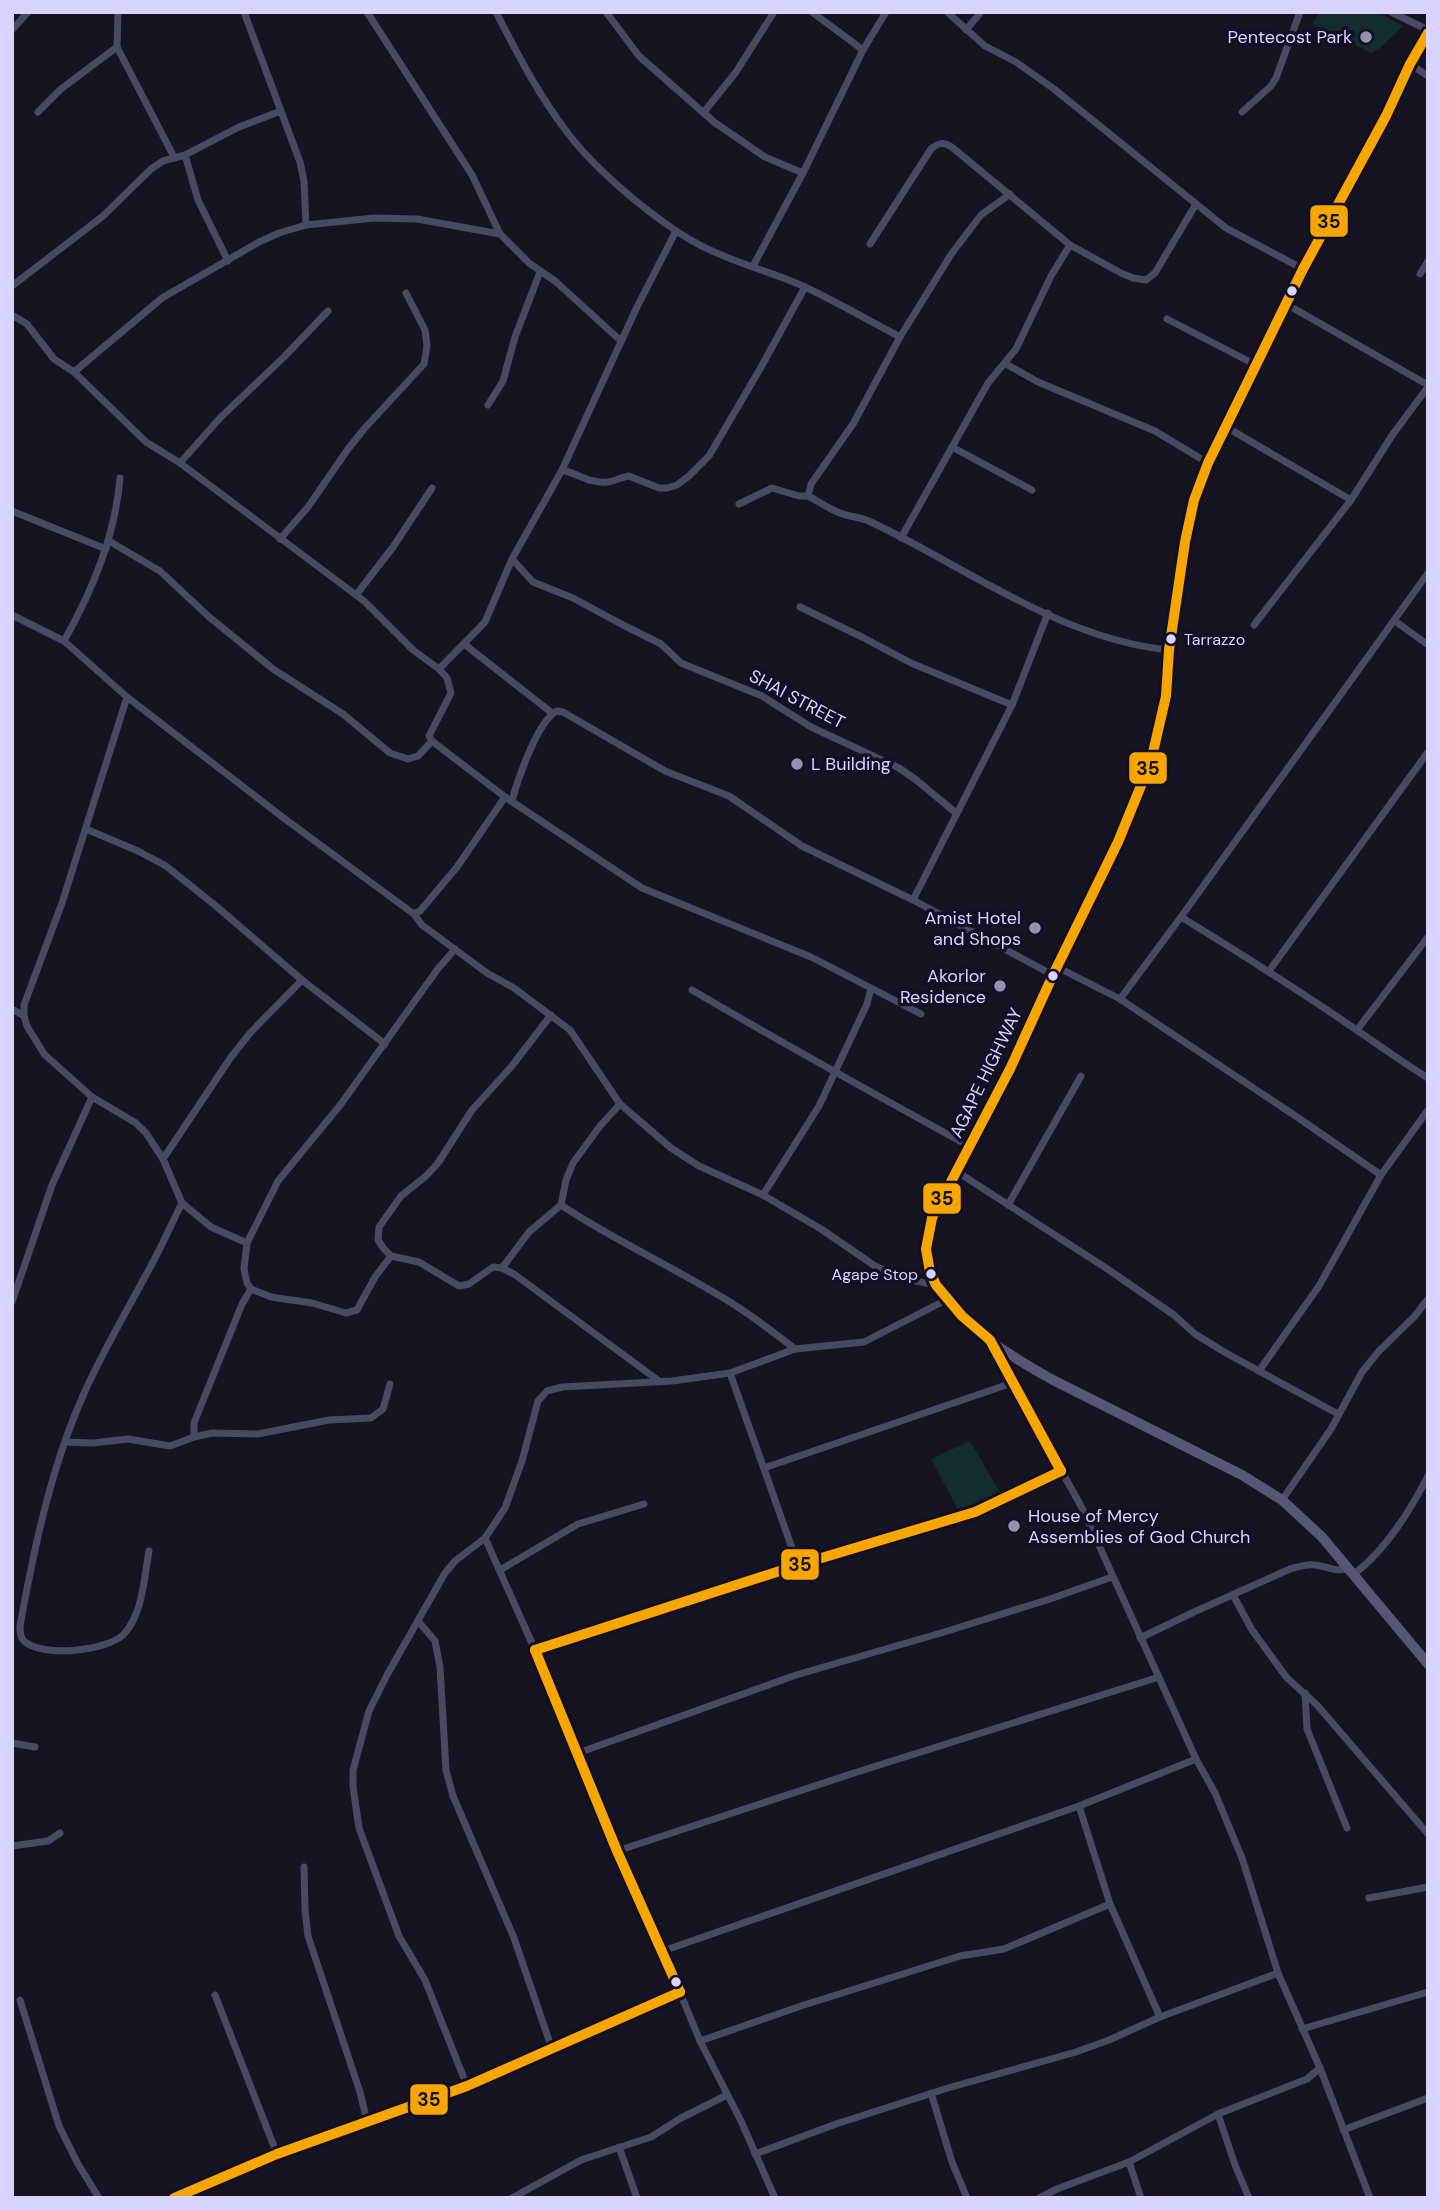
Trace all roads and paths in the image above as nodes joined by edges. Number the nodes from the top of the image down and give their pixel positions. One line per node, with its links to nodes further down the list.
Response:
1 (28, 12): 14 (street)
2 (118, 12): 17 (street)
3 (244, 12): 21 (street)
4 (367, 12): 32 (street)
5 (496, 12): 31 (street)
6 (606, 12): 23 (street)
7 (774, 12): 23 (street)
8 (812, 12): 18 (street)
9 (886, 12): 18 (street)
10 (947, 12): 15 (street)
11 (981, 12): 15 (street)
12 (1300, 12): 24 (street)
13 (1391, 12): 16 (street)
14 (12, 30)
15 (966, 30): 29 (street)
16 (1428, 31): 19 (street, AGAPE HIGHWAY)
17 (117, 47): 22 (street); 26 (street)
18 (863, 50): 27 (street)
19 (1410, 64): 20 (street); 38 (street, AGAPE HIGHWAY)
20 (1428, 76)
21 (281, 111): 25 (street); 30 (street)
22 (38, 112)
23 (704, 112): 27 (street)
24 (1242, 112)
25 (185, 155): 26 (street); 35 (street)
26 (174, 157): 41 (street)
27 (803, 173): 37 (street)
28 (1010, 194): 33 (street); 34 (street); 48 (street)
29 (1196, 204): 34 (street); 38 (street)
30 (306, 225): 32 (street); 35 (street)
31 (676, 231): 37 (street); 49 (street)
32 (500, 234): 39 (street)
33 (870, 244)
34 (1070, 245): 50 (street)
35 (228, 261): 52 (street)
36 (1428, 261): 40 (street)
37 (752, 266): 42 (street)
38 (1303, 269): 44 (street, AGAPE HIGHWAY)
39 (540, 272): 49 (street); 54 (street)
40 (1420, 274)
41 (12, 286)
42 (805, 287): 48 (street); 59 (street)
43 (406, 293): 68 (street)
44 (1286, 304): 51 (street, AGAPE HIGHWAY); 53 (street)
45 (328, 311): 57 (street)
46 (12, 315): 52 (street)
47 (1167, 319): 51 (street)
48 (900, 337): 63 (street)
49 (621, 341): 59 (street)
50 (1006, 364): 56 (street); 58 (street)
51 (1256, 365): 55 (street, AGAPE HIGHWAY)
52 (74, 372): 57 (street)
53 (1428, 386): 64 (street)
54 (488, 405)
55 (1226, 427): 58 (street, AGAPE HIGHWAY); 64 (street)
56 (952, 447): 62 (street); 67 (street)
57 (180, 463): 68 (street)
58 (1208, 463): 81 (street, AGAPE HIGHWAY)
59 (562, 470): 70 (street)
60 (120, 478): 69 (street)
61 (432, 488): 72 (street)
62 (1032, 490)
63 (808, 496): 65 (street); 67 (street)
64 (1351, 500): 77 (street)
65 (739, 505)
66 (12, 511): 69 (street)
67 (901, 538): 74 (street)
68 (280, 539): 72 (street)
69 (108, 545): 78 (street); 86 (street)
70 (512, 559): 79 (street); 89 (street, SHAI STREET)
71 (1428, 573): 76 (street)
72 (356, 595): 82 (street)
73 (800, 607): 84 (street)
74 (1048, 614): 81 (street); 84 (street)
75 (12, 615): 78 (street)
76 (1395, 621): 80 (street); 93 (street)
77 (1254, 625)
78 (64, 641): 83 (street)
79 (464, 644): 82 (street); 85 (street)
80 (1428, 645)
81 (1169, 650): 96 (street, AGAPE HIGHWAY)
82 (439, 669): 86 (street)
83 (127, 696): 90 (street); 92 (street)
84 (1012, 705): 89 (street)
85 (552, 713): 88 (street); 91 (street)
86 (432, 741): 88 (street)
87 (1428, 752): 97 (street)
88 (508, 798): 92 (street); 99 (street)
89 (956, 813): 91 (street)
90 (86, 829): 98 (street); 105 (street)
91 (913, 900): 96 (street)
92 (414, 914): 95 (street)
93 (1181, 917): 97 (street); 101 (street)
94 (1428, 937): 106 (street)
95 (455, 949): 104 (street); 107 (street)
96 (1055, 971): 101 (street); 114 (street, AGAPE HIGHWAY)
97 (1269, 971): 106 (street)
98 (302, 980): 107 (street); 115 (street)
99 (872, 988): 103 (street); 108 (street)
100 (692, 990): 108 (street)
101 (1120, 999): 117 (street)
102 (12, 1009): 105 (street)
103 (921, 1014)
104 (551, 1015): 112 (street); 123 (street)
105 (24, 1016): 111 (street)
106 (1357, 1030): 110 (street)
107 (385, 1044): 122 (street)
108 (834, 1073): 114 (street); 118 (street)
109 (1081, 1076): 121 (street)
110 (1428, 1078)
111 (92, 1097): 115 (street); 129 (street)
112 (620, 1104): 118 (street); 120 (street)
113 (1428, 1110): 117 (street)
114 (970, 1146): 116 (street, AGAPE HIGHWAY)
115 (163, 1159): 119 (street)
116 (956, 1171): 121 (street); 125 (street, AGAPE HIGHWAY)
117 (1381, 1175): 132 (street)
118 (763, 1195): 125 (street)
119 (182, 1203): 122 (street); 139 (street)
120 (561, 1205): 124 (street); 131 (street)
121 (1008, 1205): 132 (street)
122 (247, 1243): 126 (street)
123 (391, 1256): 124 (street); 126 (street)
124 (502, 1268): 134 (street)
125 (936, 1285): 128 (street, AGAPE HIGHWAY)
126 (251, 1289): 138 (street)
127 (1428, 1299): 137 (street)
128 (946, 1300): 130 (street, AGAPE HIGHWAY); 131 (street)
129 (12, 1302)
130 (990, 1340): 135 (street); 145 (street, AGAPE HIGHWAY)
131 (795, 1349): 133 (street)
132 (1259, 1371): 137 (street)
133 (730, 1373): 134 (street); 140 (street)
134 (659, 1381): 147 (street)
135 (1012, 1383): 140 (street); 141 (street)
136 (390, 1384): 138 (street)
137 (1338, 1413): 145 (street)
138 (194, 1437): 139 (street)
139 (65, 1441): 155 (street)
140 (764, 1468): 149 (street)
141 (1061, 1471): 149 (street); 152 (street)
142 (1428, 1476): 143 (street)
143 (1419, 1493): 144 (street); 151 (street)
144 (1428, 1497)
145 (1282, 1500): 151 (street, AGAPE HIGHWAY)
146 (644, 1504): 150 (street)
147 (485, 1538): 150 (street); 154 (street)
148 (149, 1551): 155 (street)
149 (798, 1565): 157 (street)
150 (500, 1570): 157 (street)
151 (1351, 1571): 153 (street); 158 (street, AGAPE HIGHWAY)
152 (1112, 1577): 156 (street); 163 (street)
153 (1233, 1595): 156 (street); 160 (street)
154 (418, 1621): 184 (street); 186 (street)
155 (16, 1625)
156 (1140, 1638): 159 (street)
157 (536, 1650): 163 (street)
158 (1428, 1664)
159 (1159, 1677): 164 (street); 170 (street)
160 (1305, 1693): 166 (street); 168 (street)
161 (12, 1743): 162 (street)
162 (36, 1747)
163 (578, 1754): 170 (street)
164 (1196, 1759): 165 (street); 176 (street)
165 (1079, 1806): 174 (street); 175 (street)
166 (1347, 1828)
167 (60, 1833): 169 (street)
168 (1428, 1834)
169 (12, 1846)
170 (618, 1851): 175 (street)
171 (304, 1867): 191 (street)
172 (1428, 1887): 173 (street)
173 (1369, 1898)
174 (1110, 1904): 181 (street); 183 (street)
175 (663, 1951): 177 (street)
176 (1278, 1973): 181 (street); 182 (street)
177 (680, 1992): 183 (street); 184 (street)
178 (1428, 1992): 182 (street)
179 (215, 1996): 194 (street)
180 (20, 2000): 198 (street)
181 (1160, 2017): 187 (street)
182 (1302, 2029): 185 (street)
183 (700, 2041): 188 (street)
184 (552, 2049): 186 (street)
185 (1320, 2068): 190 (street); 192 (street)
186 (467, 2086): 191 (street)
187 (931, 2093): 195 (street); 203 (street)
188 (727, 2095): 193 (street); 195 (street)
189 (1428, 2098): 192 (street)
190 (1217, 2114): 196 (street); 206 (street)
191 (367, 2121): 194 (street)
192 (1343, 2130): 207 (street)
193 (620, 2147): 197 (street); 201 (street)
194 (277, 2154): 199 (street)
195 (755, 2154): 202 (street)
196 (1129, 2162): 204 (street); 205 (street)
197 (526, 2195): 200 (street)
198 (99, 2198)
199 (173, 2198)
200 (512, 2198)
201 (637, 2198)
202 (775, 2198)
203 (967, 2198)
204 (1039, 2198)
205 (1141, 2198)
206 (1249, 2198)
207 (1370, 2198)

